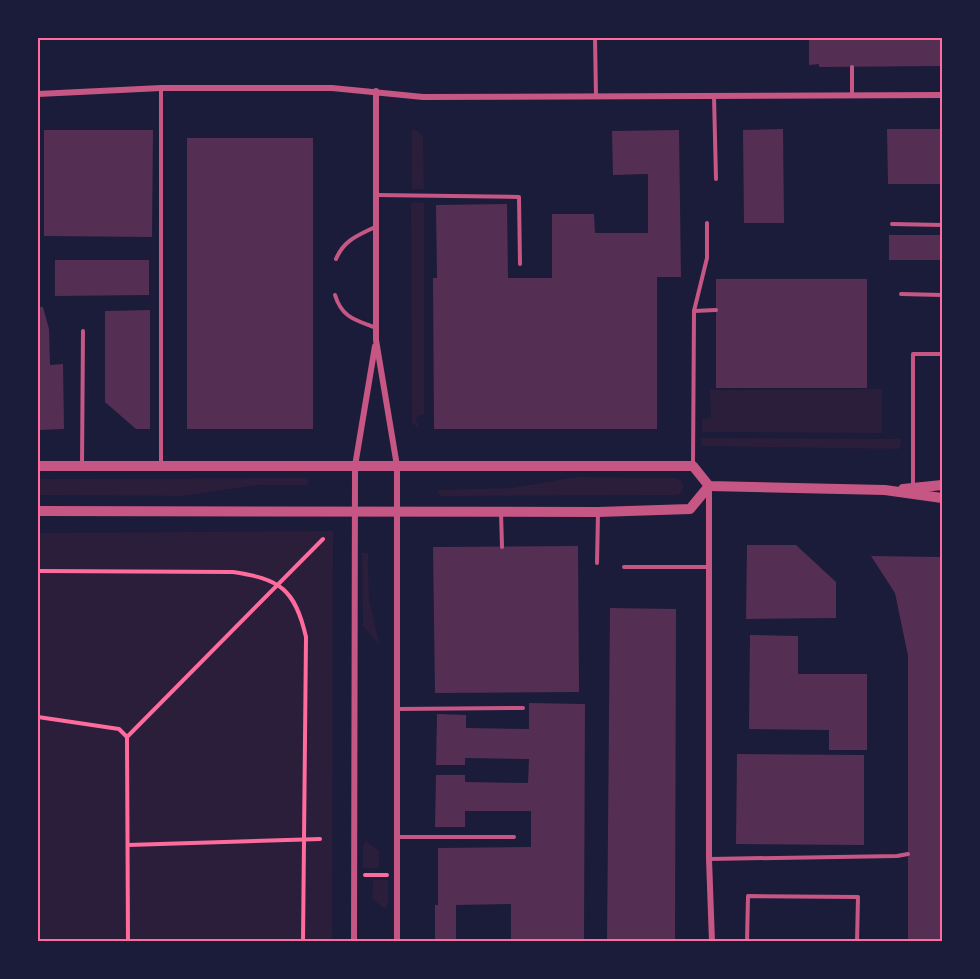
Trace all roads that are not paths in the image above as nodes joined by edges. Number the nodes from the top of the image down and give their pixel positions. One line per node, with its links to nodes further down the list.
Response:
1 (595, 38): 6 (lane)
2 (852, 67): 8 (lane)
3 (161, 88): 4 (street); 5 (street); 27 (lane)
4 (376, 91): 6 (street); 11 (street)
5 (38, 94)
6 (596, 96): 7 (street)
7 (714, 96): 8 (street); 10 (lane)
8 (852, 96): 9 (street)
9 (942, 96)
10 (716, 179)
11 (376, 195): 15 (street); 17 (lane)
12 (707, 223): 22 (lane)
13 (892, 224): 14 (lane)
14 (942, 225)
15 (375, 227): 16 (lane); 23 (street)
16 (336, 259)
17 (520, 264)
18 (902, 294): 19 (lane)
19 (942, 295)
20 (335, 296): 23 (lane)
21 (716, 310): 22 (lane)
22 (694, 311): 32 (lane)
23 (376, 328): 25 (street)
24 (83, 331): 29 (lane)
25 (376, 340): 30 (street); 31 (street)
26 (942, 354): 35 (lane)
27 (161, 465): 29 (street); 30 (street)
28 (38, 466): 29 (street)
29 (82, 466)
30 (355, 466): 31 (street); 39 (street)
31 (397, 466): 32 (street); 40 (street)
32 (693, 466): 34 (street)
33 (942, 485): 35 (street)
34 (709, 486): 36 (street); 42 (street); 46 (street)
35 (913, 488): 36 (street)
36 (885, 490): 37 (street)
37 (942, 498)
38 (38, 511): 39 (street)
39 (355, 512): 40 (street); 53 (street)
40 (397, 512): 41 (street); 48 (street)
41 (501, 512): 42 (street); 43 (lane)
42 (598, 512): 44 (lane)
43 (502, 547)
44 (597, 563)
45 (624, 567): 46 (lane)
46 (709, 567): 52 (street)
47 (523, 708): 48 (lane)
48 (396, 709): 49 (street)
49 (397, 837): 50 (lane); 54 (street)
50 (514, 837)
51 (908, 854): 52 (lane)
52 (709, 860): 55 (street)
53 (354, 942)
54 (397, 942)
55 (712, 942)
56 (747, 942): 57 (lane)
57 (857, 942)

